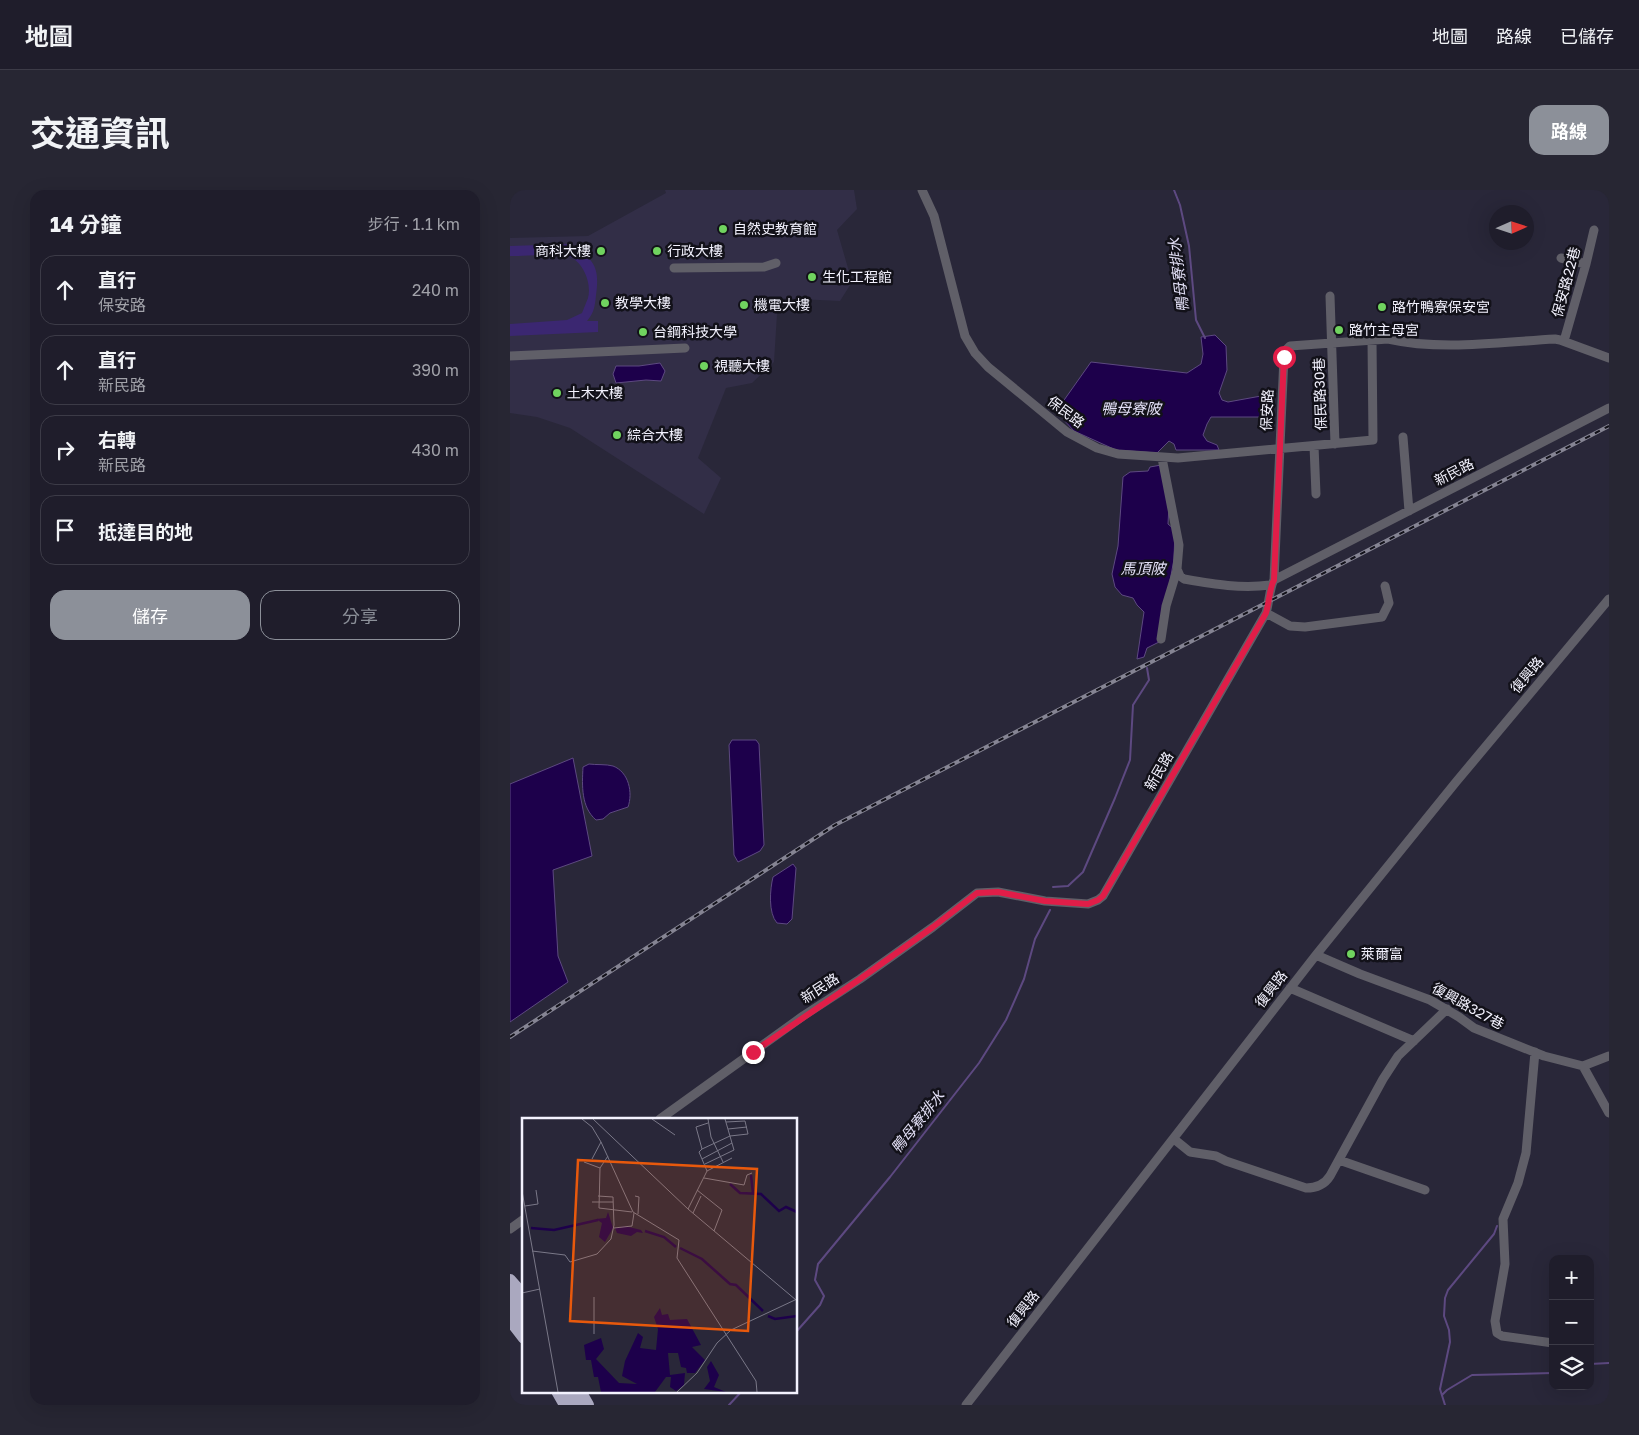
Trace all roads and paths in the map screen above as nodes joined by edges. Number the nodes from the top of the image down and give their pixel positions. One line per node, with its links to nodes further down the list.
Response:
1 (922, 190): 19 (street, 保民路)
2 (1594, 230): 5 (street, 保安路22巷)
3 (1561, 258): 5 (street)
4 (776, 263): 6 (street)
5 (1586, 264): 9 (street, 保安路22巷)
6 (674, 268)
7 (1330, 296): 10 (street)
8 (1372, 340): 9 (street, 保安路); 10 (street, 保安路); 16 (street, 保民路)
9 (1564, 341): 13 (street, 保安路)
10 (1332, 343): 16 (street, 保民路30巷); 18 (street, 保安路)
11 (685, 348): 12 (street)
12 (510, 356)
13 (1609, 358)
14 (1609, 408): 21 (street, 新民路)
15 (1403, 438): 21 (street)
16 (1335, 444): 17 (street, 保民路)
17 (1314, 446): 18 (street, 保民路); 20 (street)
18 (1278, 448): 19 (street, 保民路); 23 (street, 保安路)
19 (1162, 458): 22 (street)
20 (1316, 494)
21 (1409, 511): 23 (street, 新民路)
22 (1178, 569): 23 (street); 27 (street)
23 (1272, 582): 26 (street, 新民路)
24 (1385, 586): 26 (street)
25 (1609, 599): 28 (street, 復興路)
26 (1266, 613): 36 (street, 新民路)
27 (1161, 639)
28 (1316, 955): 29 (street, 復興路); 30 (street, 復興路327巷)
29 (1290, 988): 31 (street); 37 (street, 復興路)
30 (1447, 1009): 31 (street); 32 (street, 復興路327巷)
31 (1414, 1041): 38 (street)
32 (1535, 1052): 34 (street, 復興路327巷); 50 (street)
33 (1609, 1056): 34 (street)
34 (1583, 1066): 35 (street)
35 (1609, 1113)
36 (661, 1118)
37 (1174, 1139): 38 (street); 59 (street, 復興路)
38 (1339, 1160): 39 (street)
39 (1425, 1190)
40 (522, 1220): 41 (street)
41 (510, 1229)
42 (510, 1280): 44 (highway)
43 (510, 1292): 46 (highway)
44 (522, 1294)
45 (510, 1306): 48 (highway)
46 (522, 1307)
47 (510, 1320): 49 (highway)
48 (522, 1321)
49 (522, 1335)
50 (1549, 1342)
51 (558, 1392): 55 (highway)
52 (571, 1392): 56 (highway)
53 (581, 1392): 57 (highway)
54 (588, 1392): 58 (highway)
55 (565, 1405)
56 (578, 1405)
57 (588, 1405)
58 (594, 1405)
59 (966, 1405)

